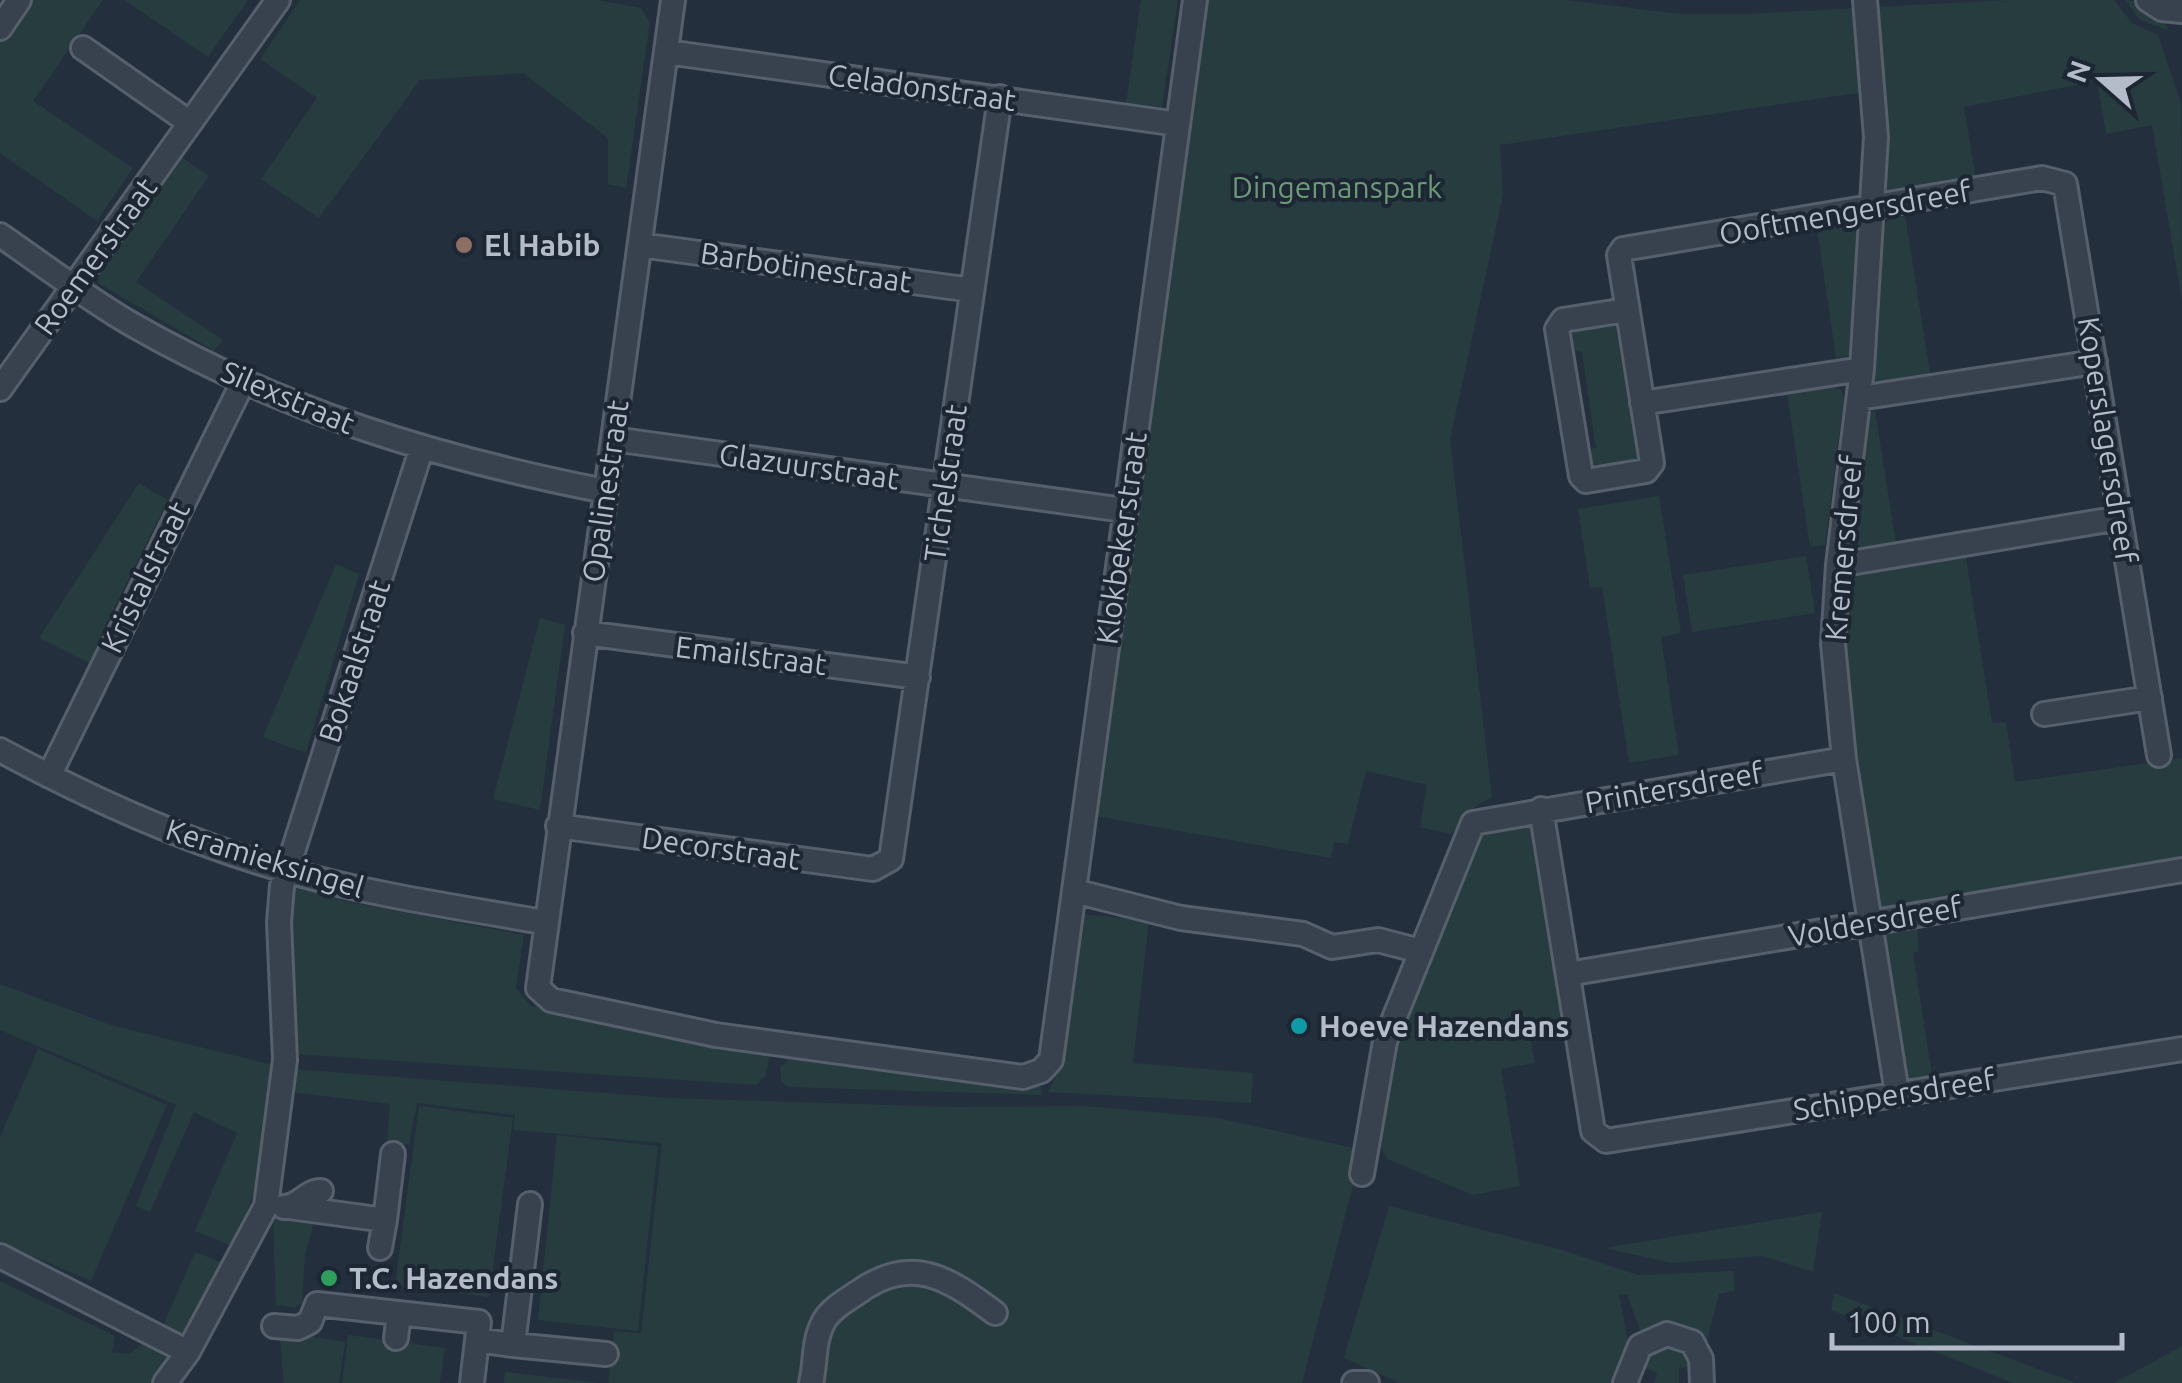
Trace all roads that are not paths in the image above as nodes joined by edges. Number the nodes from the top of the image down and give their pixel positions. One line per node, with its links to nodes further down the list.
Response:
1 (20, 0): 8 (street)
2 (278, 0): 12 (street, Roemerstraat)
3 (674, 0): 10 (street, Opalinestraat)
4 (1195, 0): 13 (street, Klokbekerstraat)
5 (1865, 0): 15 (street, Kremersdreef)
6 (2148, 0): 7 (street)
7 (2182, 11)
8 (0, 28)
9 (83, 48): 12 (street)
10 (667, 52): 11 (street, Celadonstraat); 17 (street, Opalinestraat)
11 (1000, 98): 13 (street, Celadonstraat); 19 (street, Tichelstraat)
12 (190, 123): 18 (street, Roemerstraat)
13 (1178, 124): 31 (street, Klokbekerstraat)
14 (2065, 184): 15 (street, Ooftmengersdreef); 21 (street, Koperslagersdreef)
15 (1872, 208): 20 (street, Ooftmengersdreef); 22 (street, Kremersdreef)
16 (0, 234): 18 (street, Silexstraat)
17 (640, 244): 19 (street, Barbotinestraat); 27 (street, Opalinestraat)
18 (74, 286): 23 (street, Silexstraat); 24 (street, Roemerstraat)
19 (972, 290): 29 (street, Tichelstraat)
20 (1626, 310): 26 (street); 26 (street)
21 (2095, 362): 25 (street); 32 (street, Koperslagersdreef)
22 (1862, 369): 25 (street, Kremersdreef); 26 (street)
23 (244, 380): 28 (street, Silexstraat); 41 (street, Kristalstraat)
24 (0, 390)
25 (1859, 398): 33 (street, Kremersdreef)
26 (1642, 403)
27 (613, 439): 29 (street, Glazuurstraat); 30 (street, Opalinestraat)
28 (421, 450): 30 (street, Silexstraat); 46 (street, Bokaalstraat)
29 (945, 485): 31 (street, Glazuurstraat); 35 (street, Tichelstraat)
30 (605, 492): 34 (street, Opalinestraat)
31 (1124, 510): 47 (street, Klokbekerstraat)
32 (2120, 518): 33 (street); 36 (street, Koperslagersdreef)
33 (1838, 565): 40 (street, Kremersdreef)
34 (585, 634): 35 (street, Emailstraat); 43 (street, Opalinestraat)
35 (918, 677): 44 (street, Tichelstraat)
36 (2150, 698): 37 (street); 39 (street, Koperslagersdreef)
37 (2044, 714)
38 (0, 750): 41 (street, Keramieksingel)
39 (2159, 755)
40 (1844, 759): 42 (street, Printersdreef); 49 (street, Kremersdreef)
41 (49, 776): 46 (street, Keramieksingel)
42 (1541, 809): 50 (street, Printersdreef); 51 (street)
43 (558, 826): 44 (street, Decorstraat); 48 (street, Opalinestraat)
44 (884, 866)
45 (2182, 870): 49 (street, Voldersdreef)
46 (284, 878): 48 (street, Keramieksingel); 59 (street, Bokaalstraat)
47 (1074, 891): 50 (street); 52 (street, Klokbekerstraat)
48 (543, 922): 52 (street, Opalinestraat)
49 (1872, 922): 51 (street, Voldersdreef); 54 (street, Kremersdreef)
50 (1420, 952): 56 (street)
51 (1568, 974): 54 (street, Schippersdreef)
52 (536, 982)
53 (2182, 1049): 54 (street, Schippersdreef)
54 (1897, 1092)
55 (393, 1154): 60 (street)
56 (1362, 1174)
57 (321, 1191): 59 (street)
58 (530, 1204): 68 (street)
59 (271, 1212): 60 (street); 70 (street)
60 (385, 1220): 61 (street)
61 (380, 1248)
62 (0, 1256): 70 (street)
63 (994, 1312): 73 (street)
64 (399, 1313): 65 (street); 66 (street); 67 (street)
65 (274, 1326)
66 (396, 1338)
67 (477, 1340): 68 (street); 72 (street)
68 (513, 1344): 69 (street)
69 (594, 1345)
70 (188, 1352): 71 (street)
71 (165, 1383)
72 (472, 1383)
73 (811, 1383)
74 (1354, 1383): 75 (street)
75 (1366, 1383)
76 (1624, 1383): 77 (street)
77 (1702, 1383)

